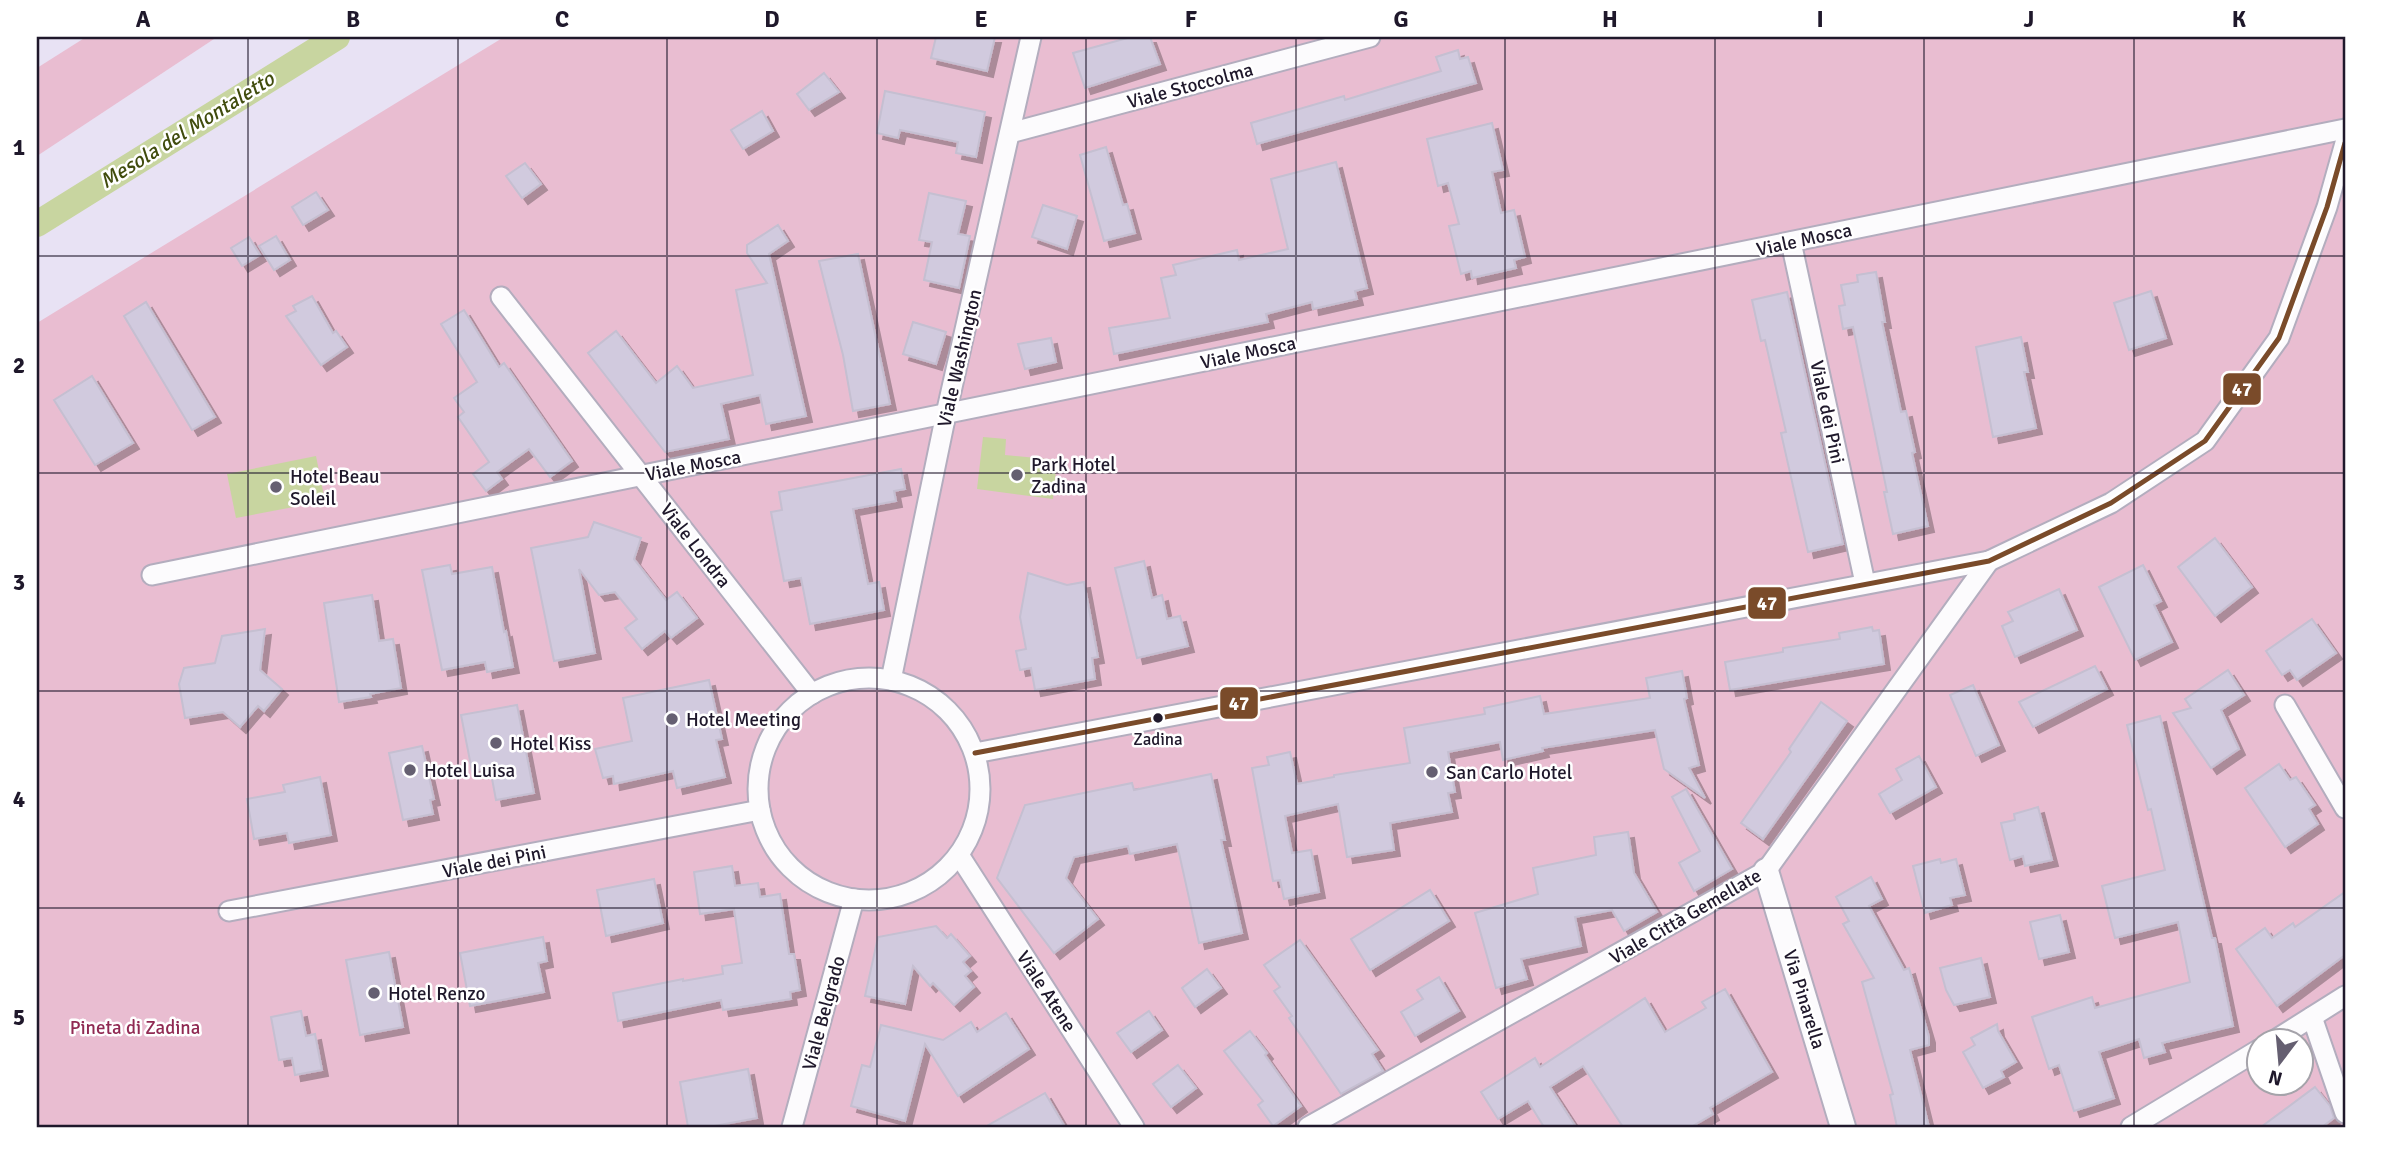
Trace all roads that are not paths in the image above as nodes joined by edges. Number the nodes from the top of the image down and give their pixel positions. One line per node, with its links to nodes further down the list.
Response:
1 (1031, 37): 4 (street, Viale Washington)
2 (1370, 37): 4 (street, Viale Stoccolma)
3 (2345, 129): 6 (street, Viale Mosca)
4 (1010, 134): 8 (street, Viale Washington)
5 (2345, 143): 10 (street)
6 (1791, 242): 8 (street, Viale Mosca); 12 (street, Viale dei Pini)
7 (501, 297): 9 (street, Viale Londra)
8 (946, 414): 9 (street, Viale Mosca); 13 (street, Viale Washington)
9 (642, 475): 11 (street, Viale Mosca); 14 (street, Viale Londra)
10 (1989, 561): 12 (street); 21 (street, Viale Città Gemellate)
11 (152, 575)
12 (1865, 583): 16 (street)
13 (891, 680): 14 (street); 16 (street)
14 (812, 694): 19 (street)
15 (2285, 705): 17 (street)
16 (975, 753): 20 (street)
17 (2338, 778): 18 (street)
18 (2345, 808)
19 (760, 810): 22 (street); 23 (street, Viale dei Pini)
20 (959, 855): 22 (street); 30 (street, Viale Atene)
21 (1766, 871): 31 (street, Viale Città Gemellate); 32 (street, Via Pinarella)
22 (854, 899): 29 (street, Viale Belgrado)
23 (229, 911)
24 (2345, 996): 25 (street)
25 (2312, 1017): 26 (street); 28 (street)
26 (2294, 1028)
27 (2246, 1057): 33 (street)
28 (2345, 1113)
29 (792, 1127)
30 (1134, 1127)
31 (1308, 1127)
32 (1843, 1127)
33 (2131, 1127)

